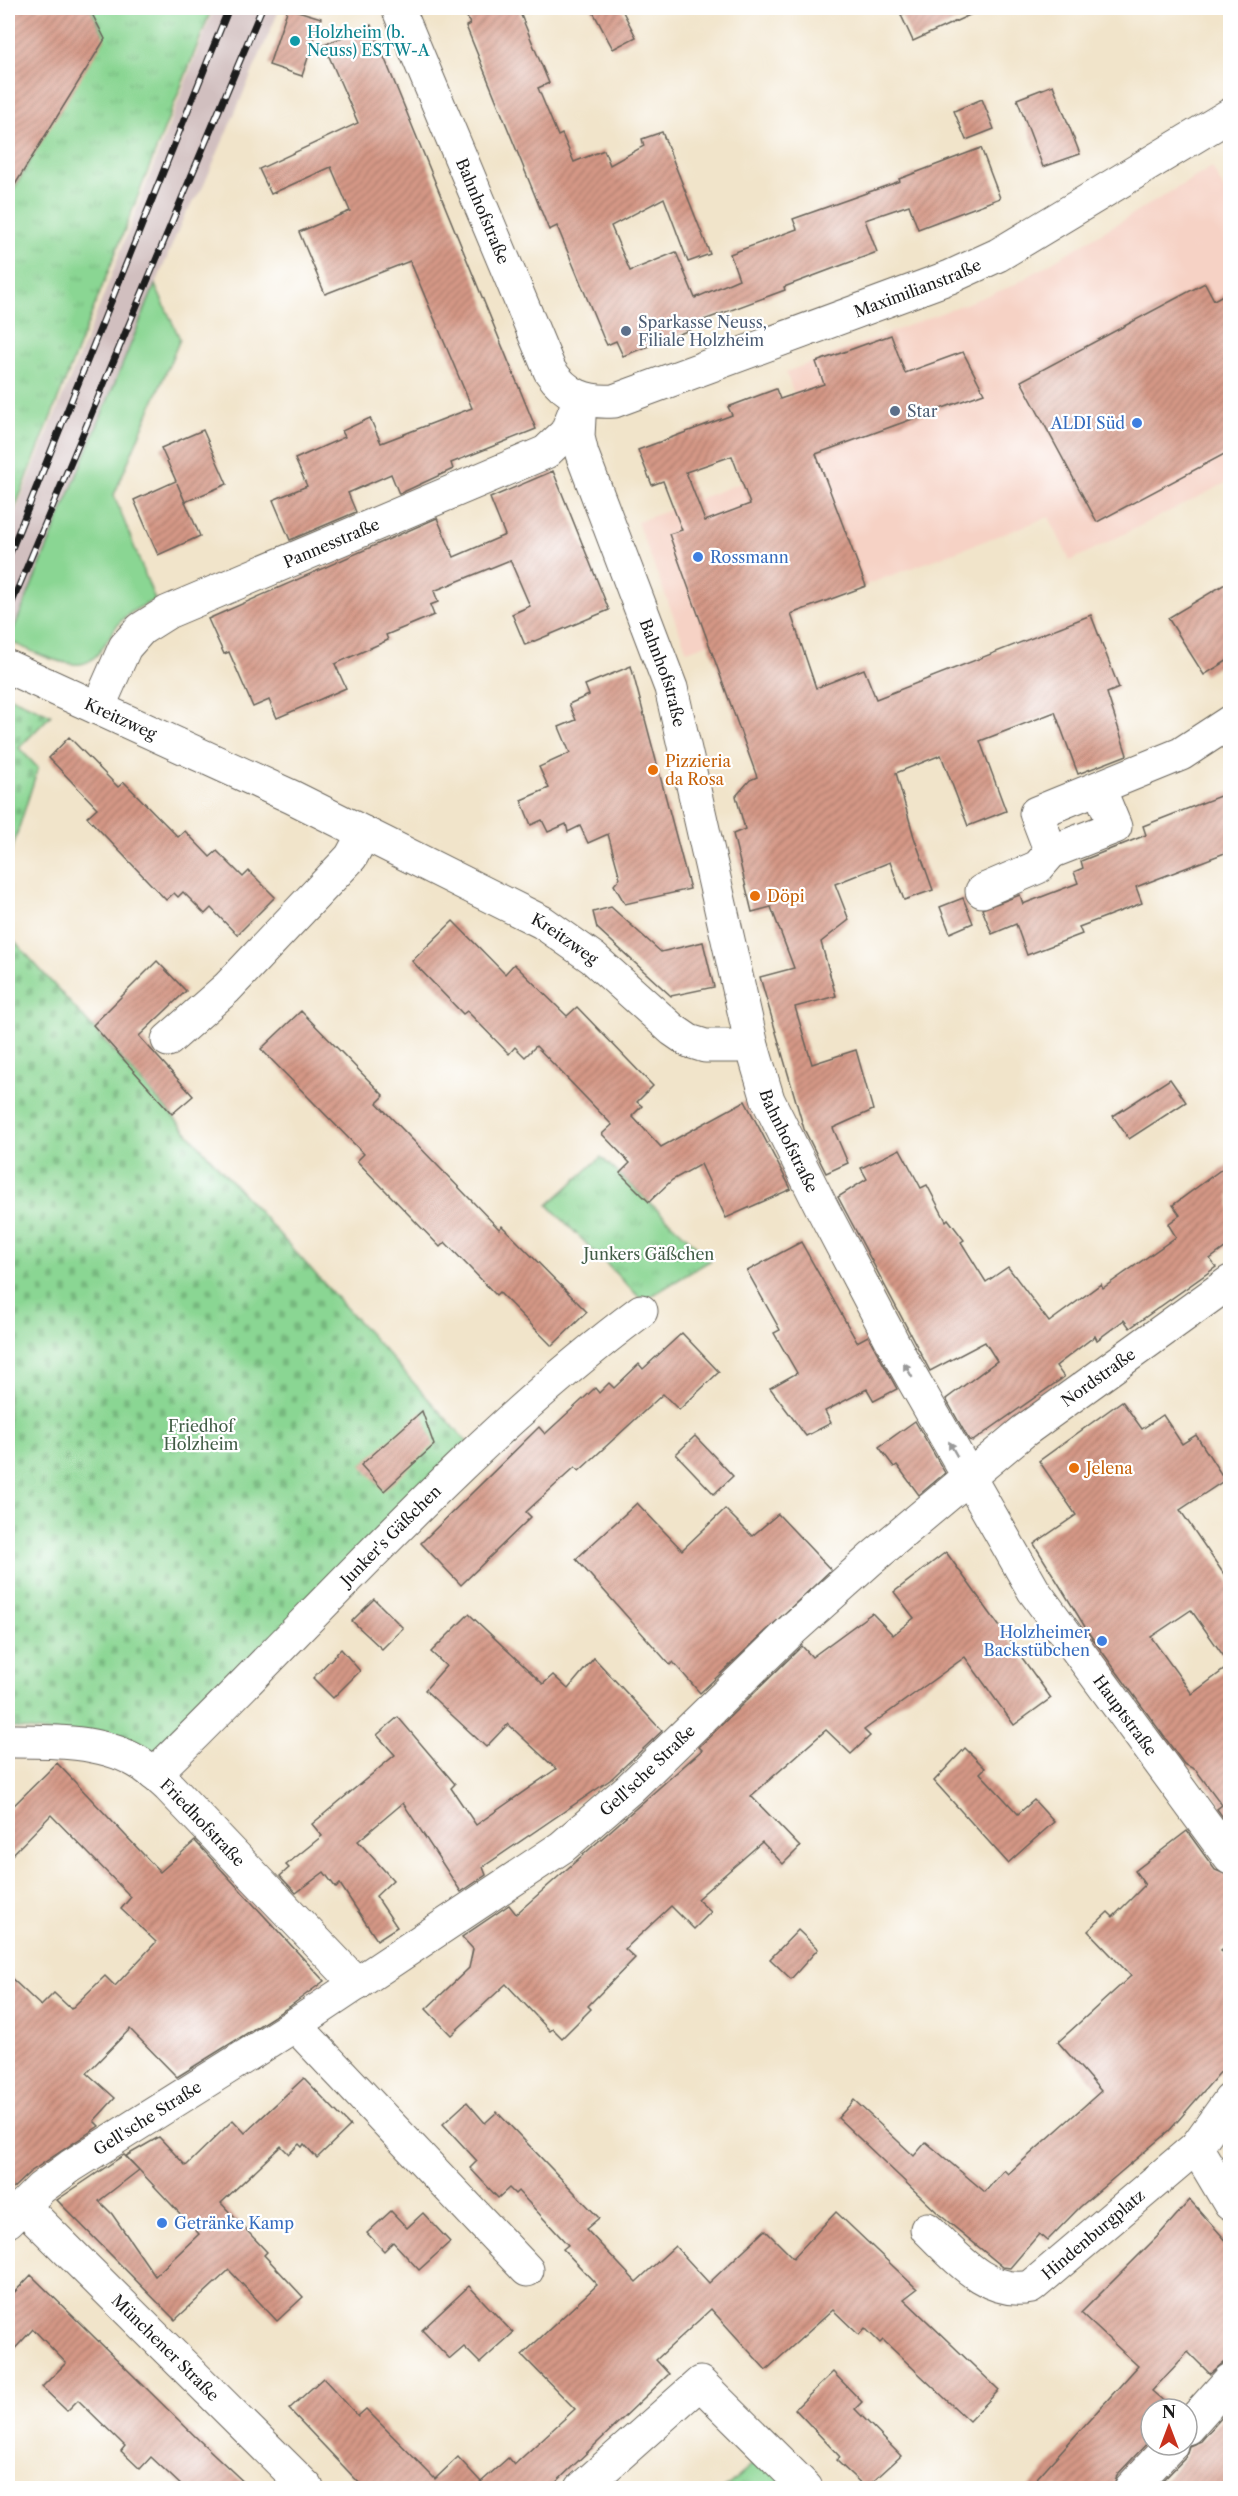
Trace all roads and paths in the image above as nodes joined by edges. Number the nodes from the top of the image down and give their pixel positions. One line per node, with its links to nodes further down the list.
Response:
1 (398, 8): 3 (street, Bahnhofstraße)
2 (1230, 115): 3 (street, Maximilianstraße)
3 (580, 398): 5 (street, Pannesstraße); 10 (street, Bahnhofstraße)
4 (8, 667): 5 (street, Kreitzweg)
5 (98, 708): 7 (street, Kreitzweg)
6 (1230, 722): 8 (street)
7 (364, 833): 9 (street); 10 (street, Kreitzweg)
8 (982, 891)
9 (168, 1040)
10 (752, 1046): 13 (street, Bahnhofstraße, one-way to 10)
11 (1230, 1282): 13 (street, Nordstraße)
12 (641, 1311): 15 (street, Junker's Gäßchen)
13 (970, 1478): 16 (street, Hauptstraße); 17 (street, Gell'sche Straße)
14 (8, 1741): 15 (street, Friedhofstraße)
15 (154, 1773): 17 (street, Friedhofstraße)
16 (1230, 1858)
17 (357, 1984): 18 (street, Gell'sche Straße)
18 (295, 2025): 22 (street, Gell'sche Straße); 24 (street)
19 (1230, 2100): 20 (street)
20 (1196, 2147): 21 (street); 23 (street, Hindenburgplatz)
21 (1226, 2195)
22 (15, 2213): 28 (street, Münchener Straße)
23 (927, 2229)
24 (527, 2270)
25 (1230, 2380): 26 (street)
26 (1199, 2415)
27 (1160, 2457): 31 (street)
28 (307, 2488)
29 (582, 2488): 30 (street)
30 (806, 2488)
31 (1131, 2488)

